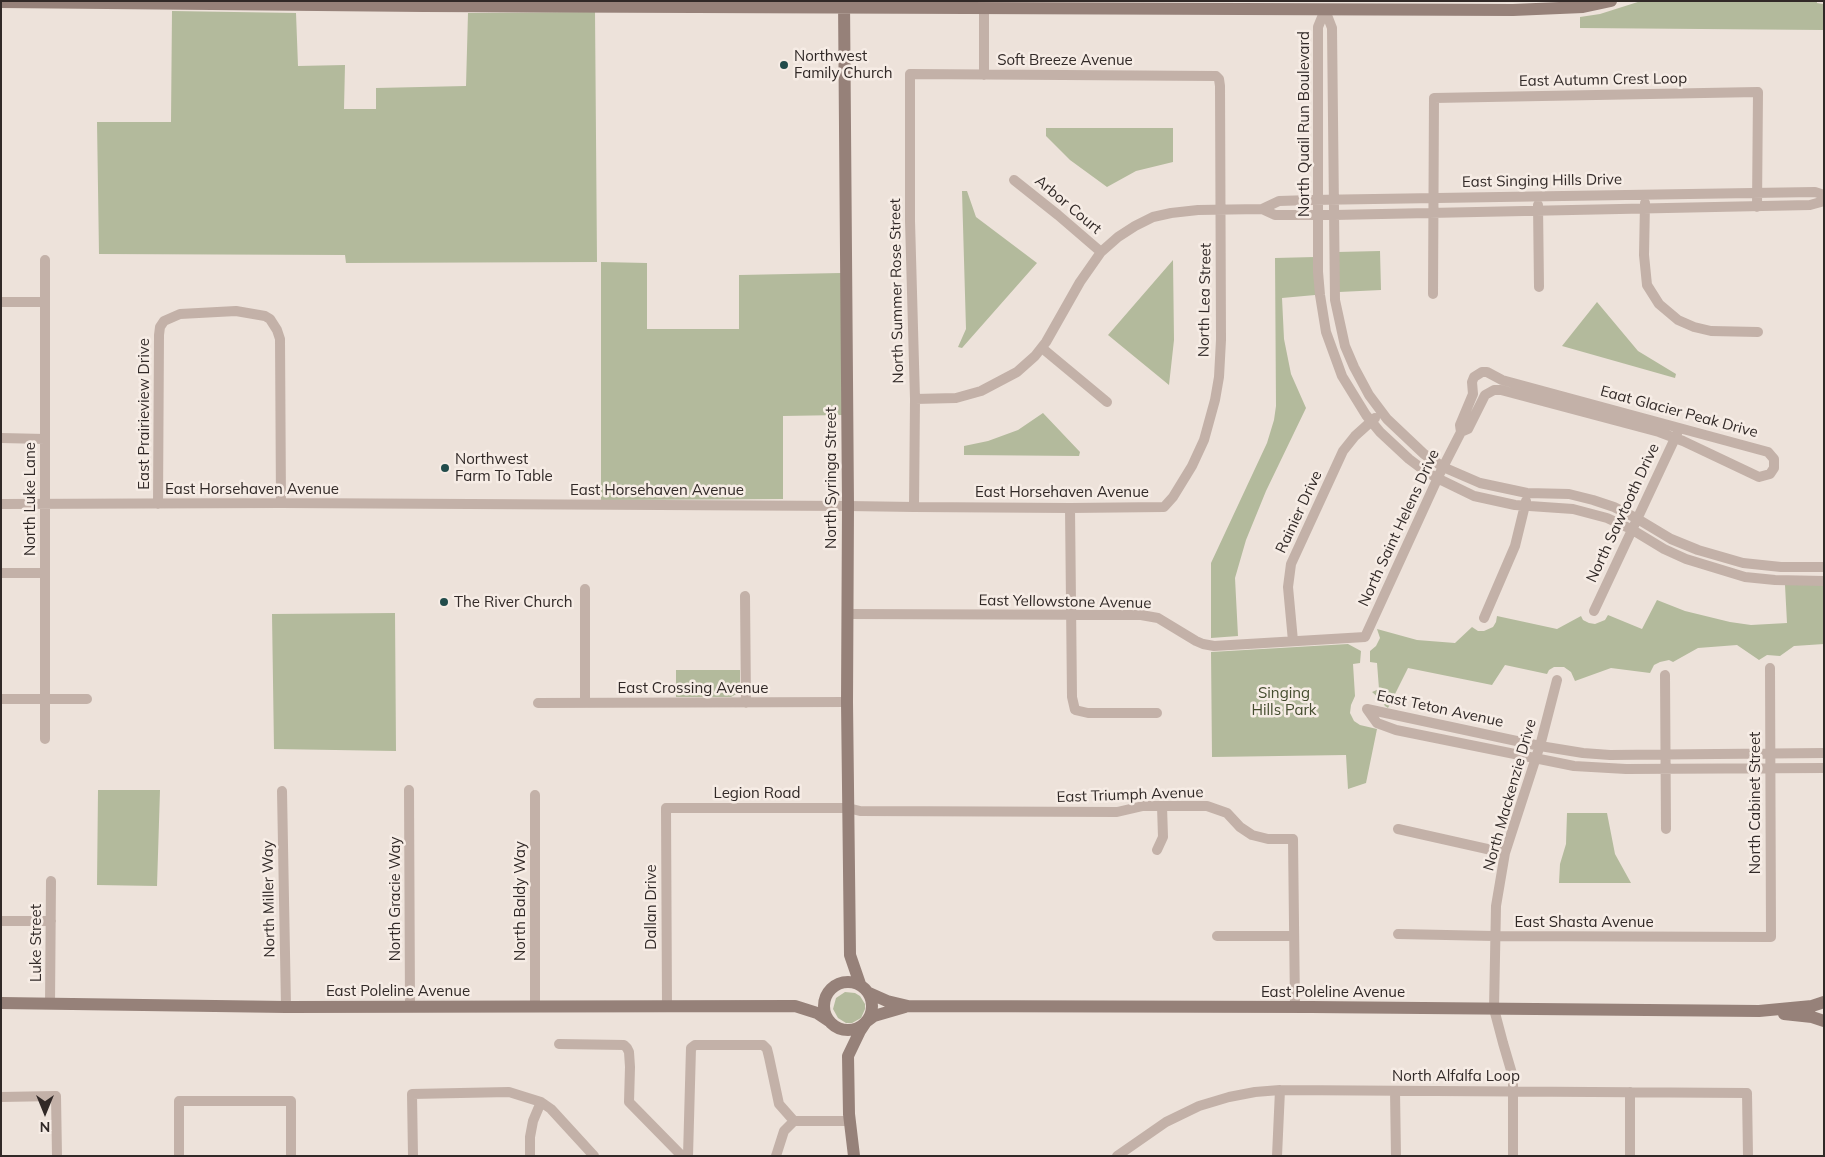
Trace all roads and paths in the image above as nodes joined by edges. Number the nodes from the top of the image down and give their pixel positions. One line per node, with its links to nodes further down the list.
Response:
1 (1611, 1): 9 (street)
2 (1, 2): 3 (street)
3 (32, 2): 4 (street)
4 (641, 4): 5 (street)
5 (737, 4): 6 (street)
6 (844, 4): 8 (street); 55 (street, North Syringa Street)
7 (1145, 5): 8 (street); 9 (street)
8 (984, 8): 11 (street)
9 (1325, 10): 19 (street, North Quail Run Boulevard); 20 (street, North Quail Run Boulevard)
10 (910, 74): 11 (street, Soft Breeze Avenue); 40 (street, North Summer Rose Street)
11 (984, 75): 12 (street, Soft Breeze Avenue)
12 (1219, 79): 24 (street, North Lea Street)
13 (1014, 180): 30 (street, Arbor Court)
14 (1645, 194): 15 (street, East Singing Hills Drive); 17 (street, East Singing Hills Drive); 23 (street)
15 (1757, 194): 16 (street, East Singing Hills Drive); 18 (street, East Autumn Crest Loop); 22 (street, East Autumn Crest Loop)
16 (1824, 195)
17 (1538, 197): 18 (street, East Singing Hills Drive); 26 (street)
18 (1434, 198): 20 (street, East Singing Hills Drive); 27 (street)
19 (1318, 200): 20 (street, East Singing Hills Drive); 25 (street, East Singing Hills Drive); 28 (street, North Quail Run Boulevard)
20 (1334, 200): 29 (street, North Quail Run Boulevard)
21 (1824, 201): 22 (street, East Singing Hills Drive)
22 (1757, 207): 23 (street, East Singing Hills Drive)
23 (1644, 208): 26 (street, East Singing Hills Drive); 36 (street)
24 (1221, 209): 25 (street, East Singing Hills Drive); 30 (street, East Singing Hills Drive); 58 (street, North Lea Street)
25 (1262, 209): 28 (street, East Singing Hills Drive)
26 (1538, 210): 27 (street, East Singing Hills Drive); 32 (street)
27 (1434, 213): 29 (street, East Singing Hills Drive); 33 (street)
28 (1318, 215): 29 (street, East Singing Hills Drive); 43 (street, North Quail Run Boulevard)
29 (1334, 215): 42 (street, North Quail Run Boulevard)
30 (1102, 252): 37 (street, East Singing Hills Drive)
31 (46, 260): 35 (street, North Luke Lane)
32 (1539, 287)
33 (1433, 294)
34 (1, 302): 35 (street)
35 (45, 302): 47 (street, North Luke Lane)
36 (1758, 332)
37 (1042, 348): 40 (street, East Singing Hills Drive); 41 (street)
38 (1477, 374): 44 (street, North Saint Helens Drive); 45 (street, Eaat Glacier Peak Drive)
39 (1490, 392): 44 (street, North Saint Helens Drive); 45 (street, Eaat Glacier Peak Drive)
40 (915, 399): 57 (street, North Summer Rose Street)
41 (1106, 402)
42 (1381, 412): 43 (street, Rainier Drive); 48 (street, North Quail Run Boulevard)
43 (1371, 421): 49 (street, North Quail Run Boulevard); 73 (street, Rainier Drive)
44 (1461, 432): 48 (street, North Saint Helens Drive)
45 (1677, 433): 45 (street, Eaat Glacier Peak Drive); 60 (street, North Sawtooth Drive)
46 (1, 438): 47 (street)
47 (45, 439): 53 (street, North Luke Lane)
48 (1443, 467): 49 (street, North Saint Helens Drive); 50 (street, North Quail Run Boulevard)
49 (1437, 478): 56 (street, North Quail Run Boulevard); 72 (street, North Saint Helens Drive)
50 (1527, 493): 56 (street); 60 (street, North Quail Run Boulevard)
51 (281, 503): 54 (street, East Horsehaven Avenue); 54 (street, East Prairieview Drive); 55 (street, East Horsehaven Avenue)
52 (1, 504): 53 (street, East Horsehaven Avenue)
53 (45, 504): 54 (street, East Horsehaven Avenue); 64 (street, North Luke Lane)
54 (158, 504)
55 (848, 506): 57 (street, East Horsehaven Avenue); 69 (street, North Syringa Street)
56 (1525, 506): 61 (street, North Quail Run Boulevard); 71 (street)
57 (914, 507): 59 (street, East Horsehaven Avenue)
58 (1164, 507): 59 (street, East Horsehaven Avenue)
59 (1070, 508): 70 (street)
60 (1636, 518): 61 (street, North Sawtooth Drive); 62 (street, North Quail Run Boulevard)
61 (1631, 530): 65 (street, North Quail Run Boulevard); 68 (street, North Sawtooth Drive)
62 (1824, 567)
63 (1, 573): 64 (street)
64 (45, 573): 78 (street, North Luke Lane)
65 (1824, 581)
66 (584, 590): 82 (street)
67 (746, 596): 83 (street)
68 (1594, 611)
69 (848, 614): 70 (street, East Yellowstone Avenue); 80 (street, North Syringa Street)
70 (1071, 615): 73 (street, East Yellowstone Avenue); 84 (street)
71 (1484, 618)
72 (1365, 637): 73 (street, East Yellowstone Avenue)
73 (1293, 641)
74 (1770, 668): 89 (street, North Cabinet Street)
75 (1665, 675): 88 (street)
76 (1557, 680): 86 (street, North Mackenzie Drive)
77 (1, 699): 78 (street)
78 (45, 699): 79 (street); 85 (street, North Luke Lane)
79 (87, 699)
80 (847, 702): 83 (street, East Crossing Avenue); 99 (street, North Syringa Street)
81 (538, 703): 82 (street, East Crossing Avenue)
82 (585, 703): 83 (street, East Crossing Avenue)
83 (746, 703)
84 (1157, 713)
85 (45, 739)
86 (1540, 746): 88 (street, East Teton Avenue); 90 (street, North Mackenzie Drive); 90 (street, East Teton Avenue)
87 (1824, 753): 89 (street, East Teton Avenue)
88 (1666, 754): 89 (street, East Teton Avenue); 92 (street)
89 (1770, 754): 91 (street, North Cabinet Street)
90 (1536, 759): 92 (street, East Teton Avenue); 103 (street, North Mackenzie Drive)
91 (1770, 767): 92 (street, East Teton Avenue); 93 (street, East Teton Avenue); 111 (street, North Cabinet Street)
92 (1666, 768): 101 (street)
93 (1824, 768)
94 (409, 790): 121 (street, North Gracie Way)
95 (282, 791): 120 (street, North Miller Way)
96 (535, 795): 122 (street, North Baldy Way)
97 (1162, 806): 99 (street, East Triumph Avenue); 102 (street); 109 (street, East Triumph Avenue)
98 (666, 808): 99 (street, Legion Road); 123 (street, Dallan Drive)
99 (848, 808): 112 (street, North Syringa Street)
100 (1398, 829): 103 (street)
101 (1666, 829)
102 (1157, 850)
103 (1505, 852): 110 (street, North Mackenzie Drive)
104 (51, 881): 106 (street, Luke Street)
105 (1, 921): 106 (street)
106 (51, 921): 117 (street, Luke Street)
107 (1398, 934): 110 (street, East Shasta Avenue)
108 (1217, 936): 109 (street)
109 (1294, 936): 124 (street, East Triumph Avenue)
110 (1494, 936): 111 (street, East Shasta Avenue); 125 (street, North Mackenzie Drive)
111 (1771, 937)
112 (850, 955): 113 (street, North Syringa Street); 114 (street, North Syringa Street)
113 (834, 986): 114 (street); 118 (street, East Poleline Avenue); 129 (street)
114 (864, 988): 119 (street, East Poleline Avenue); 128 (street)
115 (1824, 1002): 126 (street, East Poleline Avenue)
116 (1, 1003): 117 (street, East Poleline Avenue)
117 (50, 1004): 120 (street, East Poleline Avenue)
118 (795, 1006): 123 (street, East Poleline Avenue); 129 (street, East Poleline Avenue)
119 (908, 1006): 124 (street, East Poleline Avenue); 128 (street, East Poleline Avenue)
120 (286, 1007): 121 (street, East Poleline Avenue)
121 (410, 1007): 122 (street, East Poleline Avenue)
122 (535, 1007): 123 (street, East Poleline Avenue)
123 (667, 1007)
124 (1295, 1007): 125 (street, East Poleline Avenue)
125 (1494, 1009): 126 (street, East Poleline Avenue); 134 (street, North Mackenzie Drive)
126 (1759, 1011): 127 (street, East Poleline Avenue)
127 (1824, 1021)
128 (866, 1022): 129 (street); 131 (street)
129 (832, 1024): 131 (street)
130 (559, 1044): 146 (street)
131 (848, 1056): 139 (street)
132 (1280, 1090): 133 (street, North Alfalfa Loop); 150 (street, North Alfalfa Loop); 151 (street)
133 (1395, 1091): 134 (street, North Alfalfa Loop); 152 (street)
134 (1514, 1091): 135 (street, North Alfalfa Loop); 153 (street, North Mackenzie Drive)
135 (1630, 1092): 154 (street); 155 (street, North Alfalfa Loop)
136 (1, 1097): 140 (street)
137 (541, 1102): 143 (street); 144 (street); 145 (street)
138 (794, 1121): 139 (street); 147 (street); 148 (street)
139 (850, 1121): 149 (street)
140 (57, 1156)
141 (179, 1156): 142 (street)
142 (291, 1156)
143 (413, 1156)
144 (530, 1156)
145 (594, 1156)
146 (682, 1156)
147 (688, 1156)
148 (776, 1156)
149 (854, 1156)
150 (1118, 1156)
151 (1277, 1156)
152 (1396, 1156)
153 (1513, 1156)
154 (1630, 1156)
155 (1748, 1156)

